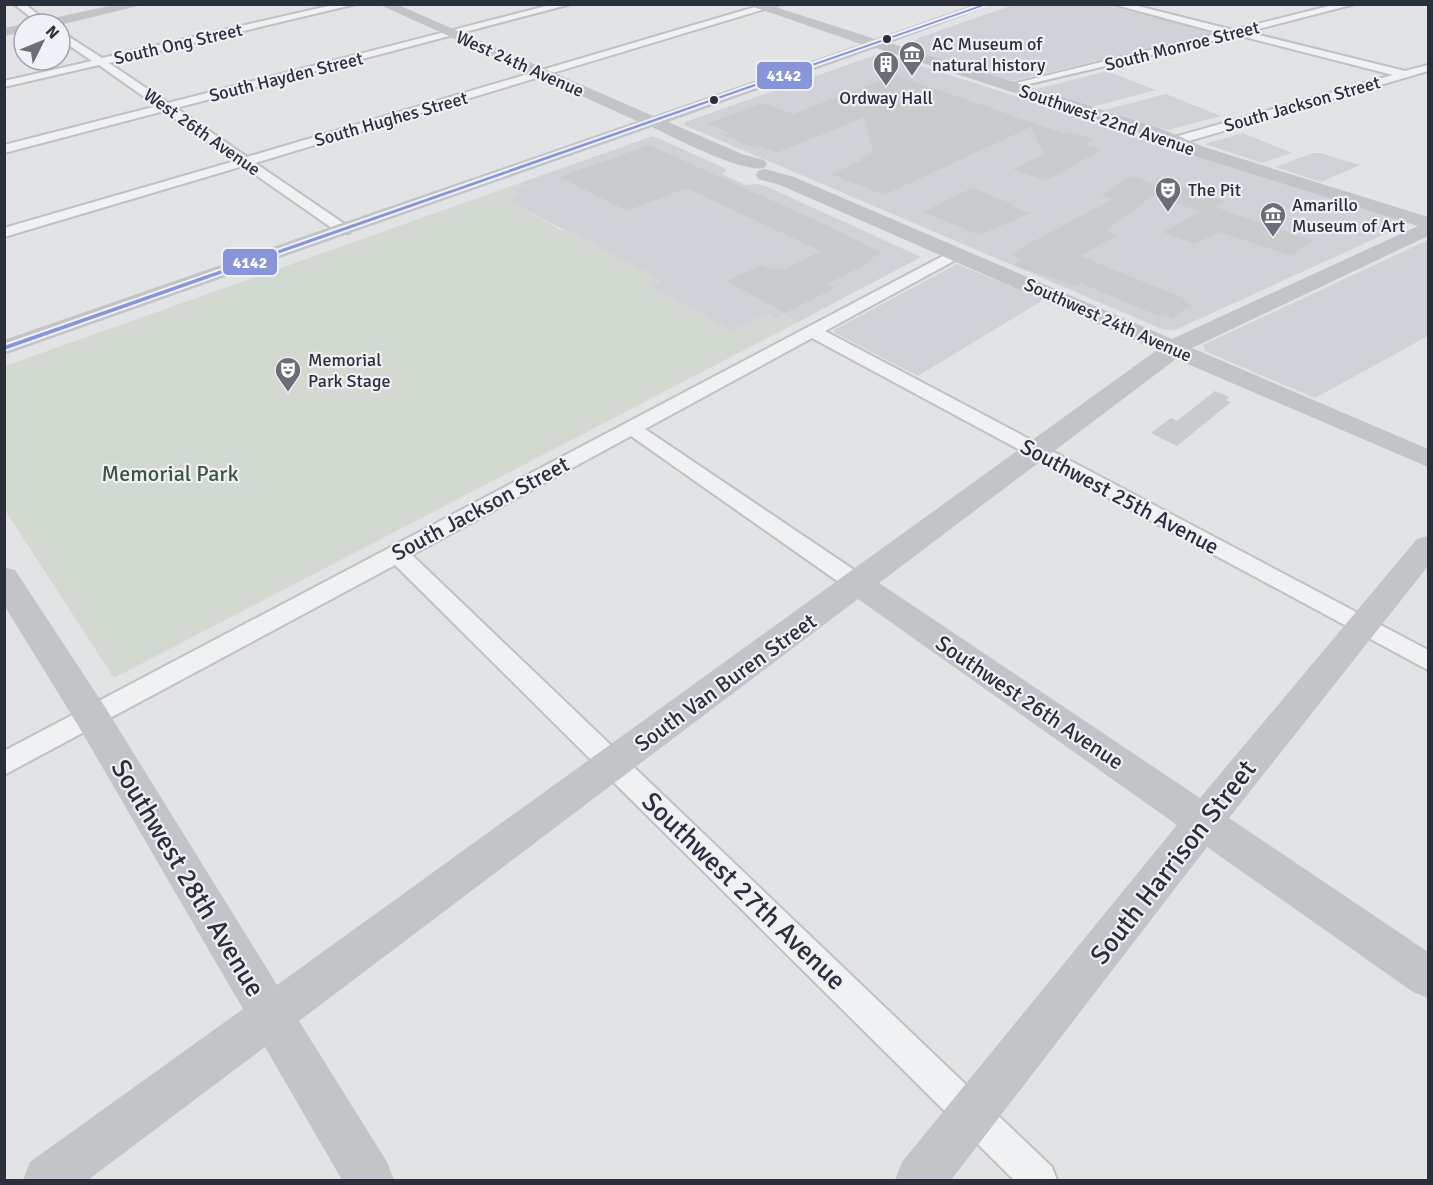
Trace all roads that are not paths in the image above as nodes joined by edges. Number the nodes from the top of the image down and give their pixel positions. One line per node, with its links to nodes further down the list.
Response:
1 (140, 4): 11 (main road)
2 (352, 4): 16 (street, South Ong Street)
3 (384, 4): 13 (main road, West 24th Avenue)
4 (567, 4): 13 (street, South Hayden Street)
5 (989, 4): 15 (main road)
6 (1116, 4): 10 (street)
7 (1351, 4): 12 (street, South Monroe Street)
8 (764, 6): 15 (main road, Southwest 22nd Avenue); 18 (street, South Hughes Street)
9 (1178, 8): 10 (street)
10 (1161, 16): 12 (street)
11 (72, 18)
12 (1235, 33): 19 (street); 22 (street, South Monroe Street)
13 (452, 34): 18 (main road, West 24th Avenue); 23 (street, South Hayden Street)
14 (72, 42): 16 (street, West 26th Avenue)
15 (876, 44): 22 (main road, Southwest 22nd Avenue); 24 (main road)
16 (102, 62): 21 (street, South Ong Street); 23 (street, West 26th Avenue)
17 (1428, 68): 19 (street, South Jackson Street)
18 (544, 74): 24 (main road, West 24th Avenue); 27 (street, South Hughes Street)
19 (1405, 74): 20 (street); 25 (street, South Jackson Street)
20 (1428, 80)
21 (4, 84)
22 (1012, 87): 25 (main road, Southwest 22nd Avenue)
23 (167, 108): 26 (street, South Hayden Street); 27 (street, West 26th Avenue)
24 (655, 123): 30 (main road); 32 (main road, Southwest 24th Avenue)
25 (1175, 141): 28 (main road, Southwest 22nd Avenue)
26 (4, 149)
27 (245, 162): 30 (street, West 26th Avenue); 31 (street, South Hughes Street)
28 (1428, 223)
29 (1428, 229): 35 (main road, South Van Buren Street)
30 (344, 230): 34 (main road)
31 (4, 233)
32 (956, 254): 33 (street, South Jackson Street); 35 (main road, Southwest 24th Avenue)
33 (812, 331): 36 (street, South Jackson Street); 37 (street, Southwest 25th Avenue)
34 (4, 348)
35 (1174, 349): 37 (main road, South Van Buren Street); 38 (main road, Southwest 24th Avenue)
36 (630, 427): 40 (street, South Jackson Street); 42 (street, Southwest 26th Avenue)
37 (1036, 451): 42 (main road, South Van Buren Street); 43 (street, Southwest 25th Avenue)
38 (1428, 459)
39 (1428, 546): 43 (main road, South Harrison Street)
40 (396, 553): 45 (street, South Jackson Street); 47 (street, Southwest 27th Avenue)
41 (4, 578): 45 (main road, Southwest 28th Avenue)
42 (858, 584): 47 (main road, South Van Buren Street); 48 (main road, Southwest 26th Avenue)
43 (1363, 626): 44 (street, Southwest 25th Avenue); 48 (main road, South Harrison Street)
44 (1428, 660)
45 (92, 717): 46 (street, South Jackson Street); 50 (main road, Southwest 28th Avenue)
46 (4, 764)
47 (614, 764): 50 (main road, South Van Buren Street); 51 (street, Southwest 27th Avenue)
48 (1204, 821): 49 (main road, Southwest 26th Avenue); 51 (main road, South Harrison Street)
49 (1428, 977)
50 (271, 1018): 52 (main road, South Van Buren Street); 53 (main road, Southwest 28th Avenue)
51 (972, 1116): 54 (main road, South Harrison Street); 55 (street, Southwest 27th Avenue)
52 (48, 1180)
53 (369, 1180)
54 (920, 1180)
55 (1039, 1180)

